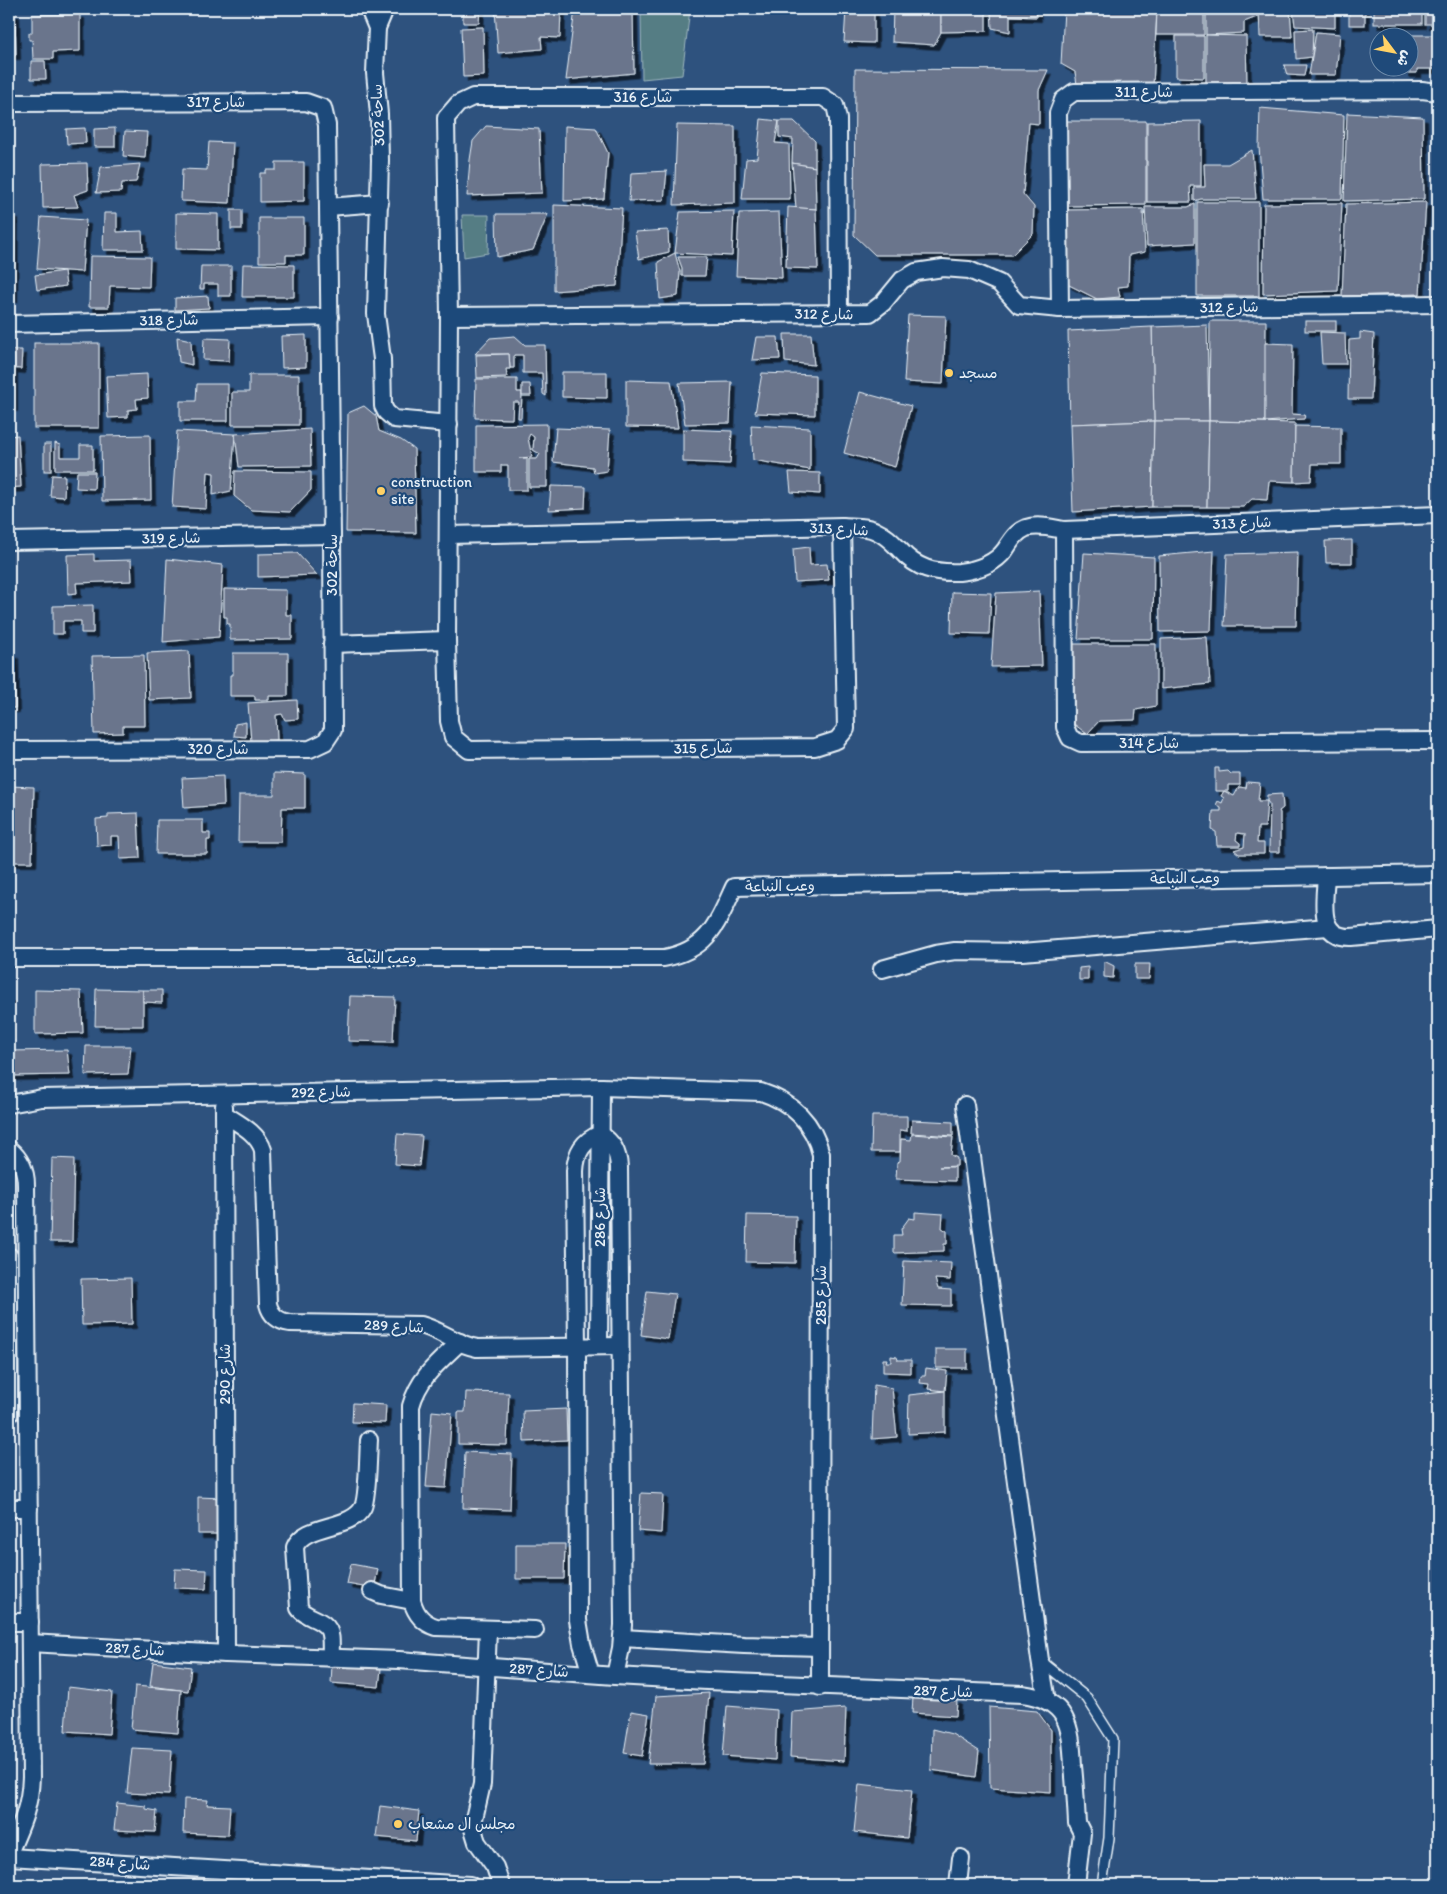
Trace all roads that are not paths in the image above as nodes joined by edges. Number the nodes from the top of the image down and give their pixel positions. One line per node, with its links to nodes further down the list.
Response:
1 (369, 9): 3 (street, ساحة 302)
2 (385, 9): 3 (street, ساحة 302)
3 (378, 28): 6 (street, ساحة 302)
4 (1438, 92): 9 (street, شارع 311)
5 (9, 102): 7 (street, شارع 317)
6 (380, 202): 7 (street); 14 (street, ساحة 302)
7 (328, 207): 12 (street, ساحة 302)
8 (1438, 304): 9 (street, شارع 312)
9 (1060, 309): 10 (street, شارع 312)
10 (839, 313): 11 (street, شارع 312); 11 (street, شارع 316)
11 (450, 316): 14 (street)
12 (330, 317): 13 (street, شارع 318); 18 (street, ساحة 302)
13 (9, 324)
14 (449, 424): 19 (street)
15 (1438, 514): 17 (street, شارع 313)
16 (842, 526): 17 (street, شارع 313); 19 (street, شارع 313); 21 (street, شارع 315)
17 (1064, 530): 23 (street, شارع 314)
18 (332, 535): 20 (street, شارع 319); 22 (street, ساحة 302)
19 (448, 535): 21 (street)
20 (9, 541)
21 (447, 640): 22 (street)
22 (332, 644): 24 (street, شارع 320)
23 (1438, 741)
24 (9, 750)
25 (1438, 874): 26 (street, وعب النباعة)
26 (1326, 876): 27 (street); 29 (street, وعب النباعة)
27 (1328, 927): 28 (street); 30 (street)
28 (1438, 929)
29 (9, 958)
30 (882, 969)
31 (601, 1087): 32 (street, شارع 292); 36 (street, شارع 286); 59 (street, شارع 285)
32 (224, 1093): 33 (street, شارع 292); 35 (street, شارع 290)
33 (9, 1104)
34 (965, 1104): 62 (street)
35 (224, 1114): 43 (street, شارع 289); 60 (street, شارع 290)
36 (600, 1134): 44 (street); 45 (street, شارع 286); 46 (street)
37 (9, 1149): 39 (street)
38 (9, 1256): 40 (street)
39 (27, 1280): 40 (street); 42 (street)
40 (9, 1281): 41 (street)
41 (9, 1336): 42 (street); 47 (street)
42 (27, 1336): 50 (street)
43 (460, 1342): 44 (street, شارع 289); 52 (street)
44 (577, 1346): 45 (street, شارع 289); 64 (street)
45 (599, 1346): 46 (street, شارع 289)
46 (620, 1346): 57 (street)
47 (9, 1416)
48 (369, 1440): 61 (street)
49 (9, 1508): 50 (street)
50 (29, 1508): 54 (street)
51 (372, 1591): 52 (street)
52 (412, 1601): 55 (street)
53 (9, 1622): 54 (street)
54 (30, 1622): 58 (street)
55 (488, 1629): 56 (street); 63 (street)
56 (535, 1630)
57 (622, 1638): 59 (street); 65 (street)
58 (30, 1644): 60 (street, شارع 287); 68 (street)
59 (820, 1647): 66 (street, شارع 285)
60 (226, 1654): 61 (street, شارع 287)
61 (331, 1658): 63 (street, شارع 287)
62 (1040, 1660): 67 (street); 75 (lane)
63 (486, 1666): 64 (street, شارع 287); 72 (street)
64 (592, 1674): 65 (street, شارع 287)
65 (615, 1676): 66 (street, شارع 287)
66 (820, 1687): 67 (street, شارع 287)
67 (1047, 1701): 74 (street)
68 (9, 1855): 70 (street, شارع 284)
69 (961, 1858): 73 (street)
70 (463, 1885): 71 (street, شارع 284)
71 (470, 1885)
72 (501, 1885)
73 (958, 1885)
74 (1076, 1885)
75 (1102, 1885)

